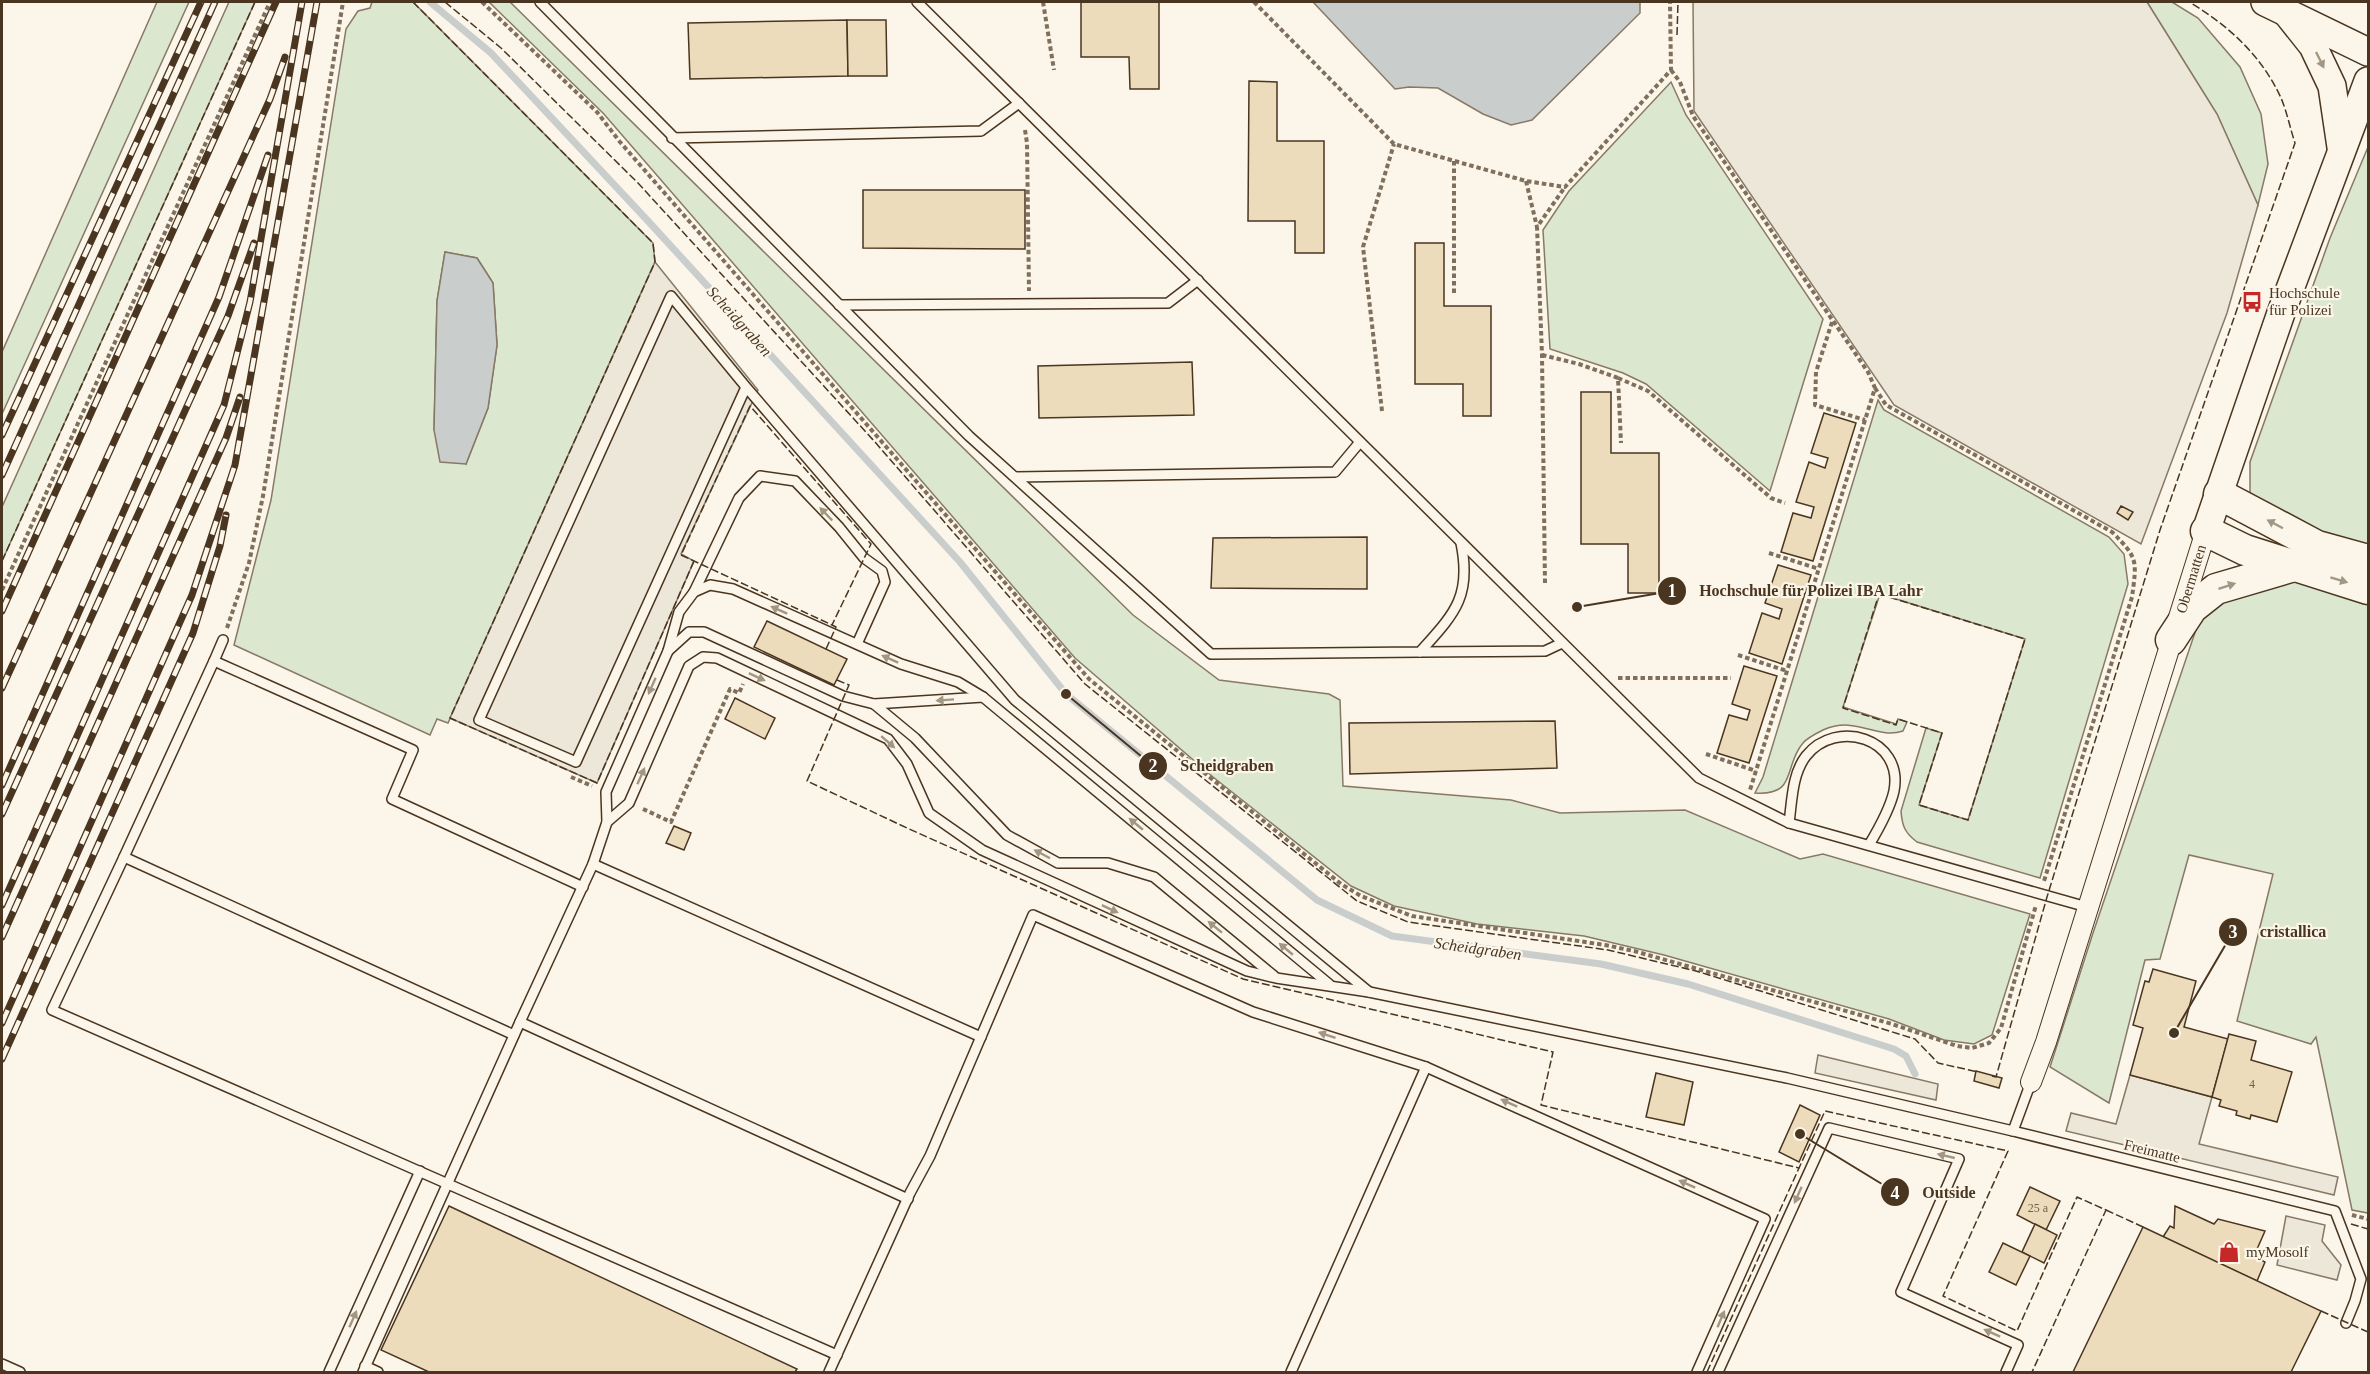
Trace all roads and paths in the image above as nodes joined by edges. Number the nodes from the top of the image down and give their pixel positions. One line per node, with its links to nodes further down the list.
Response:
1 (270, 2): 44 (path)
2 (343, 2): 46 (path)
3 (540, 2): 14 (lane)
4 (917, 2): 13 (lane)
5 (1043, 2): 10 (path)
6 (1254, 2): 15 (path)
7 (1670, 2): 11 (path)
8 (2275, 7): 9 (street); 16 (street, one-way to 16)
9 (2368, 52)
10 (1054, 70)
11 (1671, 70): 19 (path); 25 (path)
12 (2368, 81): 16 (street, Obermatten)
13 (1019, 103): 14 (lane); 21 (lane); 23 (path)
14 (672, 138): 24 (lane)
15 (1394, 144): 17 (path); 29 (path)
16 (2342, 150): 34 (street, Obermatten)
17 (1454, 161): 18 (path); 22 (path)
18 (1526, 181): 19 (path); 20 (path)
19 (1565, 187): 20 (path)
20 (1537, 227): 26 (path)
21 (1198, 280): 23 (lane); 31 (lane)
22 (1454, 294)
23 (1029, 303): 24 (lane)
24 (839, 305): 33 (lane)
25 (1832, 321): 30 (path); 30 (path)
26 (1542, 355): 27 (path); 42 (path)
27 (1618, 378): 32 (path); 35 (path)
28 (746, 387): 28 (lane); 71 (lane)
29 (1382, 411)
30 (1865, 420): 41 (path)
31 (1360, 442): 33 (lane); 37 (lane)
32 (1621, 443)
33 (1015, 477): 51 (lane)
34 (2219, 494): 36 (street, Obermatten); 39 (main road, one-way to 34)
35 (1785, 503)
36 (2206, 531): 40 (main road); 47 (street, Obermatten)
37 (1461, 542): 48 (lane); 51 (lane)
38 (1770, 553): 41 (path)
39 (2368, 560)
40 (2294, 566): 43 (main road, one-way to 43); 47 (main road, one-way to 40)
41 (1819, 569): 54 (path)
42 (1545, 583)
43 (2368, 589)
44 (2, 590)
45 (694, 592): 49 (lane, one-way to 45); 49 (lane, one-way to 45); 50 (lane)
46 (223, 640): 53 (lane)
47 (2171, 640): 68 (street, Obermatten)
48 (1562, 643): 51 (lane); 55 (lane)
49 (857, 644): 57 (lane, one-way to 49)
50 (668, 651): 58 (lane); 62 (lane, one-way to 62)
51 (1420, 652)
52 (1738, 655): 54 (path)
53 (214, 661): 65 (lane); 67 (lane)
54 (1787, 671): 60 (path)
55 (1598, 678): 56 (path); 61 (lane)
56 (1731, 678)
57 (983, 697): 58 (lane, one-way to 58); 70 (lane, one-way to 57)
58 (874, 704): 69 (lane, one-way to 58)
59 (1706, 754): 60 (path)
60 (1756, 771): 61 (path)
61 (1746, 801): 63 (lane)
62 (607, 822): 66 (lane); 69 (lane, Freimatte, one-way to 69)
63 (1789, 823): 64 (lane); 64 (lane)
64 (1869, 845): 68 (lane)
65 (124, 857): 73 (lane); 78 (lane)
66 (593, 864): 67 (lane); 74 (lane)
67 (583, 887): 72 (lane)
68 (2087, 906): 76 (street, Obermatten)
69 (1276, 978): 70 (lane, Freimatte)
70 (1331, 986): 71 (lane, Freimatte)
71 (1369, 992): 77 (lane, Freimatte)
72 (520, 1022): 73 (lane); 80 (lane)
73 (514, 1035): 79 (lane)
74 (981, 1037): 75 (lane, one-way to 74); 80 (lane)
75 (1426, 1066): 89 (lane); 90 (lane, one-way to 75)
76 (2031, 1082): 77 (lane)
77 (2013, 1131): 81 (lane, Freimatte)
78 (420, 1171): 79 (lane); 86 (lane, one-way to 78)
79 (447, 1183): 82 (lane); 84 (lane)
80 (908, 1199): 82 (lane)
81 (2346, 1323)
82 (837, 1355): 88 (lane)
83 (2, 1364): 85 (lane)
84 (364, 1370): 87 (lane)
85 (20, 1372)
86 (329, 1372)
87 (378, 1372)
88 (829, 1372)
89 (1291, 1372)
90 (1697, 1372)
91 (1718, 1372): 92 (lane, one-way to 91)
92 (2006, 1372)

